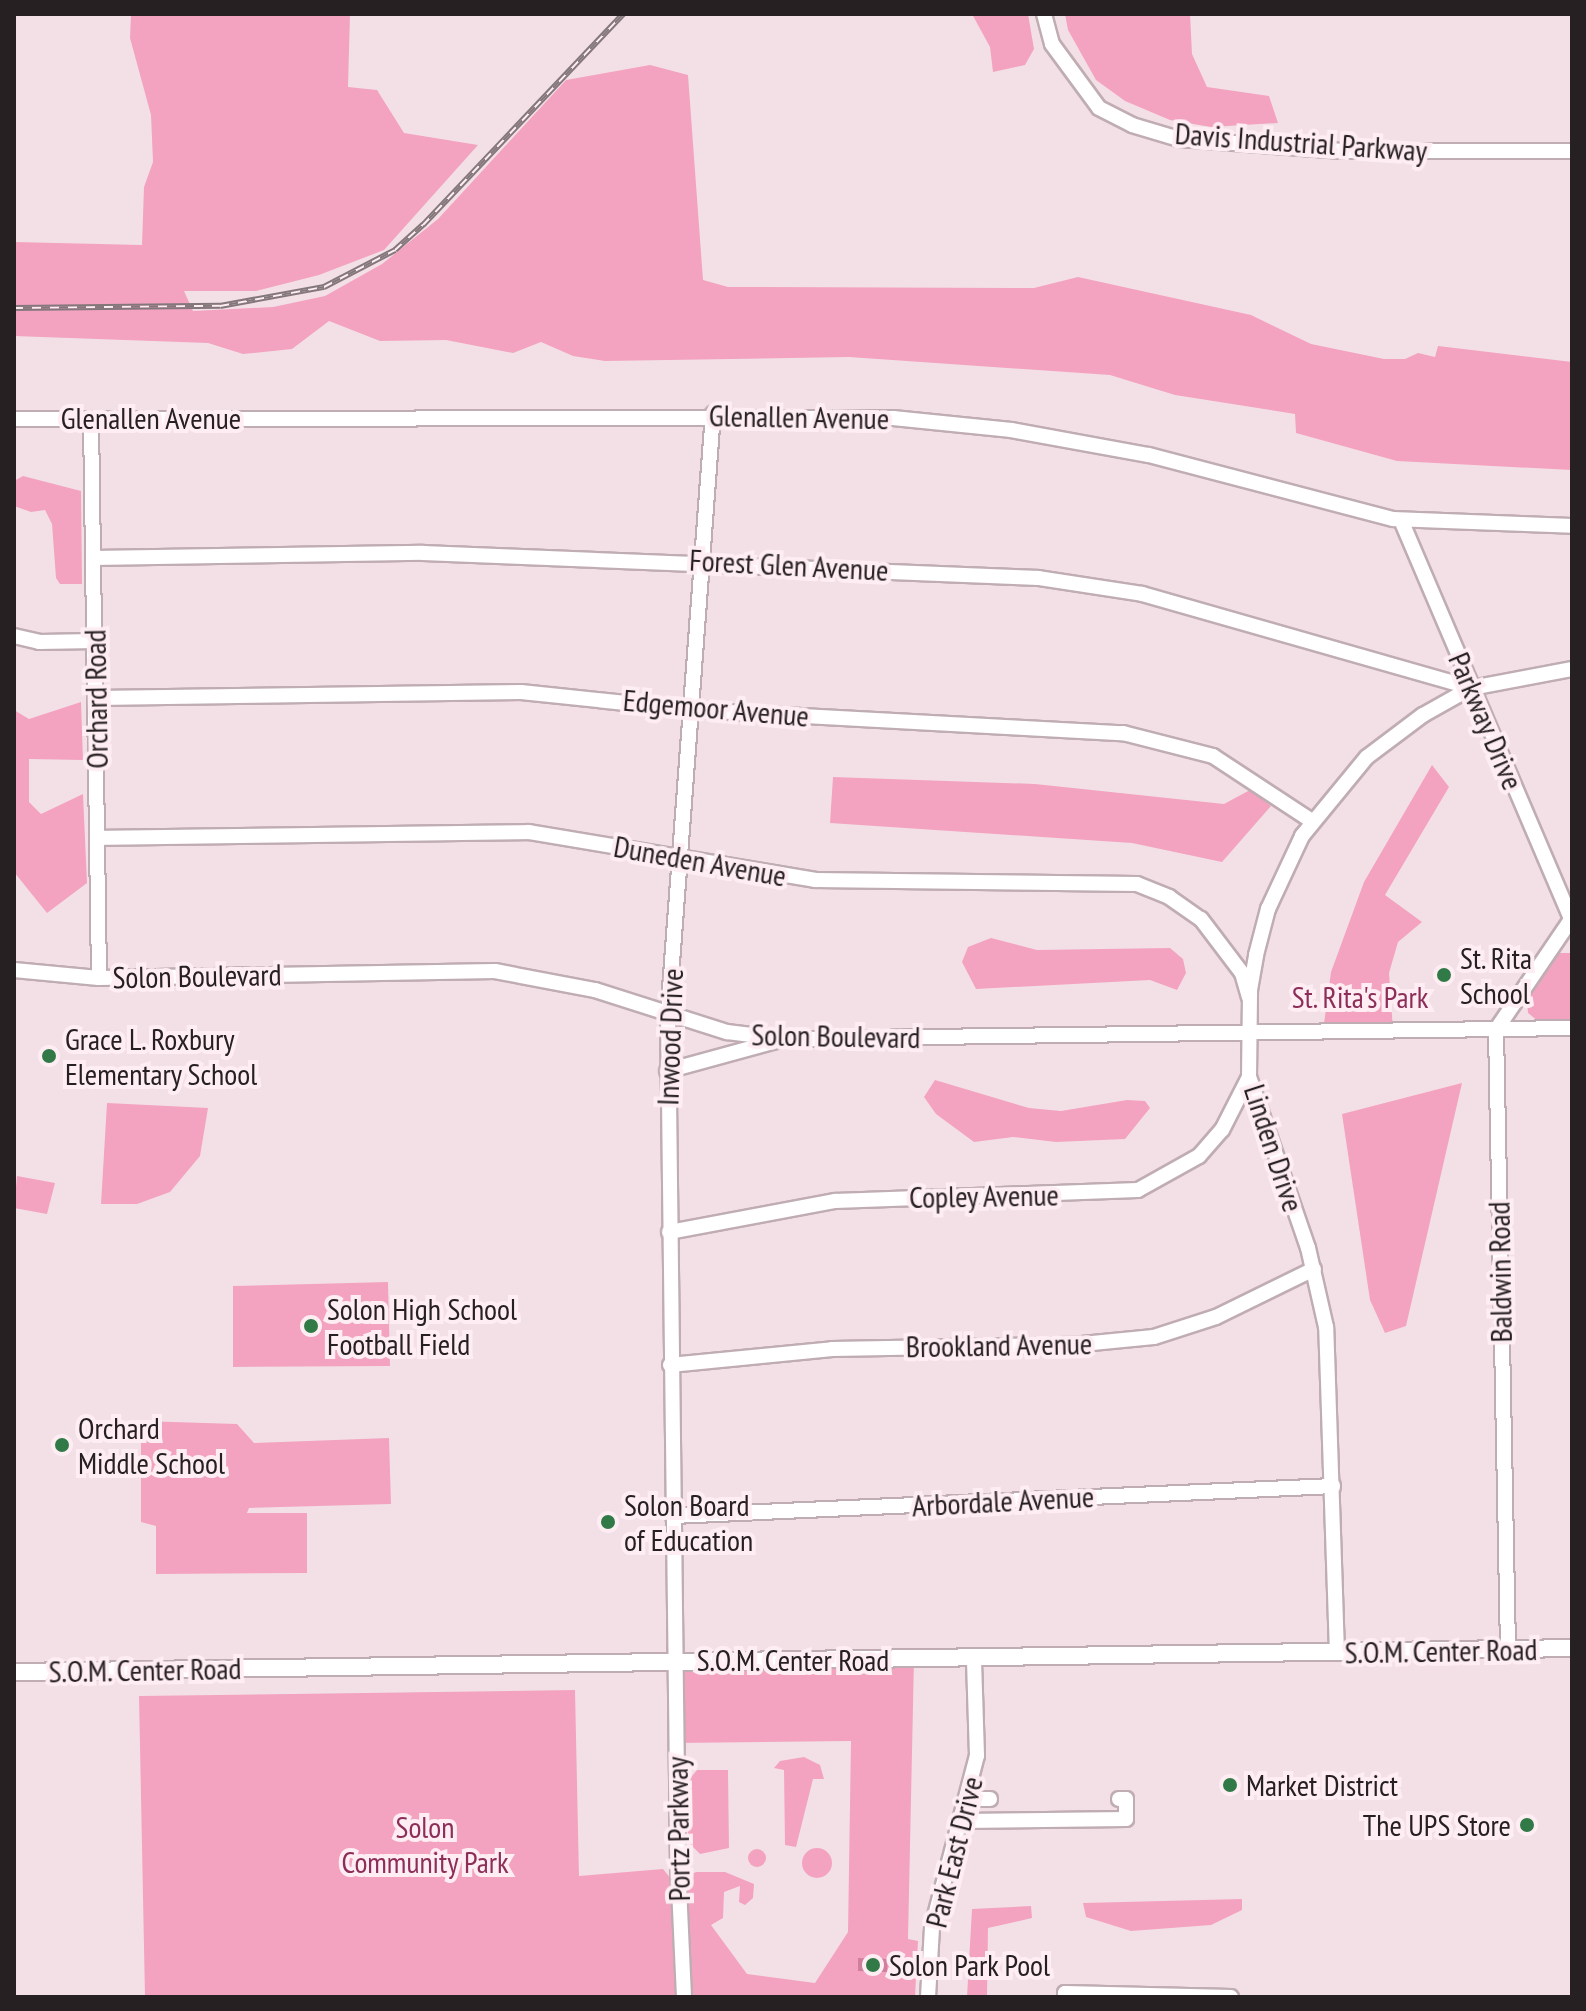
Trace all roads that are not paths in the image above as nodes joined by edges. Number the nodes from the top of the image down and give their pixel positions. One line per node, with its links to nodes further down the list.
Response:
1 (1044, 14): 2 (street, Davis Industrial Parkway)
2 (1572, 151)
3 (713, 414): 5 (street, Glenallen Avenue); 6 (street, Glenallen Avenue); 9 (street, Inwood Drive)
4 (14, 419): 5 (street, Glenallen Avenue)
5 (91, 419): 8 (street, Orchard Road)
6 (1401, 520): 7 (street, Glenallen Avenue); 13 (street, Parkway Drive)
7 (1572, 526)
8 (93, 558): 9 (street, Forest Glen Avenue); 11 (street, Orchard Road)
9 (706, 561): 13 (street, Forest Glen Avenue); 15 (street, Inwood Drive)
10 (14, 636): 11 (street)
11 (95, 641): 14 (street, Orchard Road)
12 (1572, 669): 13 (street, Linden Drive)
13 (1471, 688): 16 (street, Linden Drive); 19 (street, Parkway Drive)
14 (96, 698): 15 (street, Edgemoor Avenue); 17 (street, Orchard Road)
15 (693, 710): 16 (street, Edgemoor Avenue); 18 (street, Inwood Drive)
16 (1312, 821): 22 (street, Linden Drive)
17 (98, 838): 18 (street, Duneden Avenue); 21 (street, Orchard Road)
18 (679, 860): 22 (street, Duneden Avenue); 23 (street, Inwood Drive)
19 (1572, 920): 25 (street)
20 (14, 970): 21 (street, Solon Boulevard)
21 (99, 978): 23 (street, Solon Boulevard)
22 (1249, 997): 26 (street, Linden Drive)
23 (668, 1016): 27 (street, Solon Boulevard); 28 (street, Inwood Drive)
24 (1572, 1028): 25 (street, Solon Boulevard)
25 (1496, 1030): 26 (street, Solon Boulevard); 36 (street, Baldwin Road)
26 (1247, 1033): 27 (street, Solon Boulevard); 29 (street, Linden Drive)
27 (785, 1039): 28 (street)
28 (667, 1071): 30 (street, Inwood Drive)
29 (1249, 1077): 30 (street, Copley Avenue); 31 (street, Linden Drive)
30 (669, 1232): 32 (street, Inwood Drive)
31 (1314, 1269): 32 (street, Brookland Avenue); 33 (street, Linden Drive)
32 (670, 1365): 34 (street, Inwood Drive)
33 (1333, 1486): 34 (street, Arbordale Avenue); 37 (street, Linden Drive)
34 (673, 1516): 39 (street, Inwood Drive)
35 (1572, 1648): 36 (main road, S.O.M. Center Road)
36 (1508, 1649): 37 (main road, S.O.M. Center Road)
37 (1337, 1653): 38 (main road, S.O.M. Center Road)
38 (974, 1658): 39 (main road, S.O.M. Center Road); 41 (street, Park East Drive)
39 (675, 1661): 40 (main road, S.O.M. Center Road); 45 (street, Portz Parkway)
40 (14, 1672)
41 (969, 1799): 42 (street); 44 (street, Park East Drive)
42 (990, 1799)
43 (1119, 1799): 44 (street)
44 (963, 1821): 46 (street, Park East Drive)
45 (684, 1997)
46 (928, 1997)
47 (1065, 1997): 48 (street)
48 (1231, 1997)

